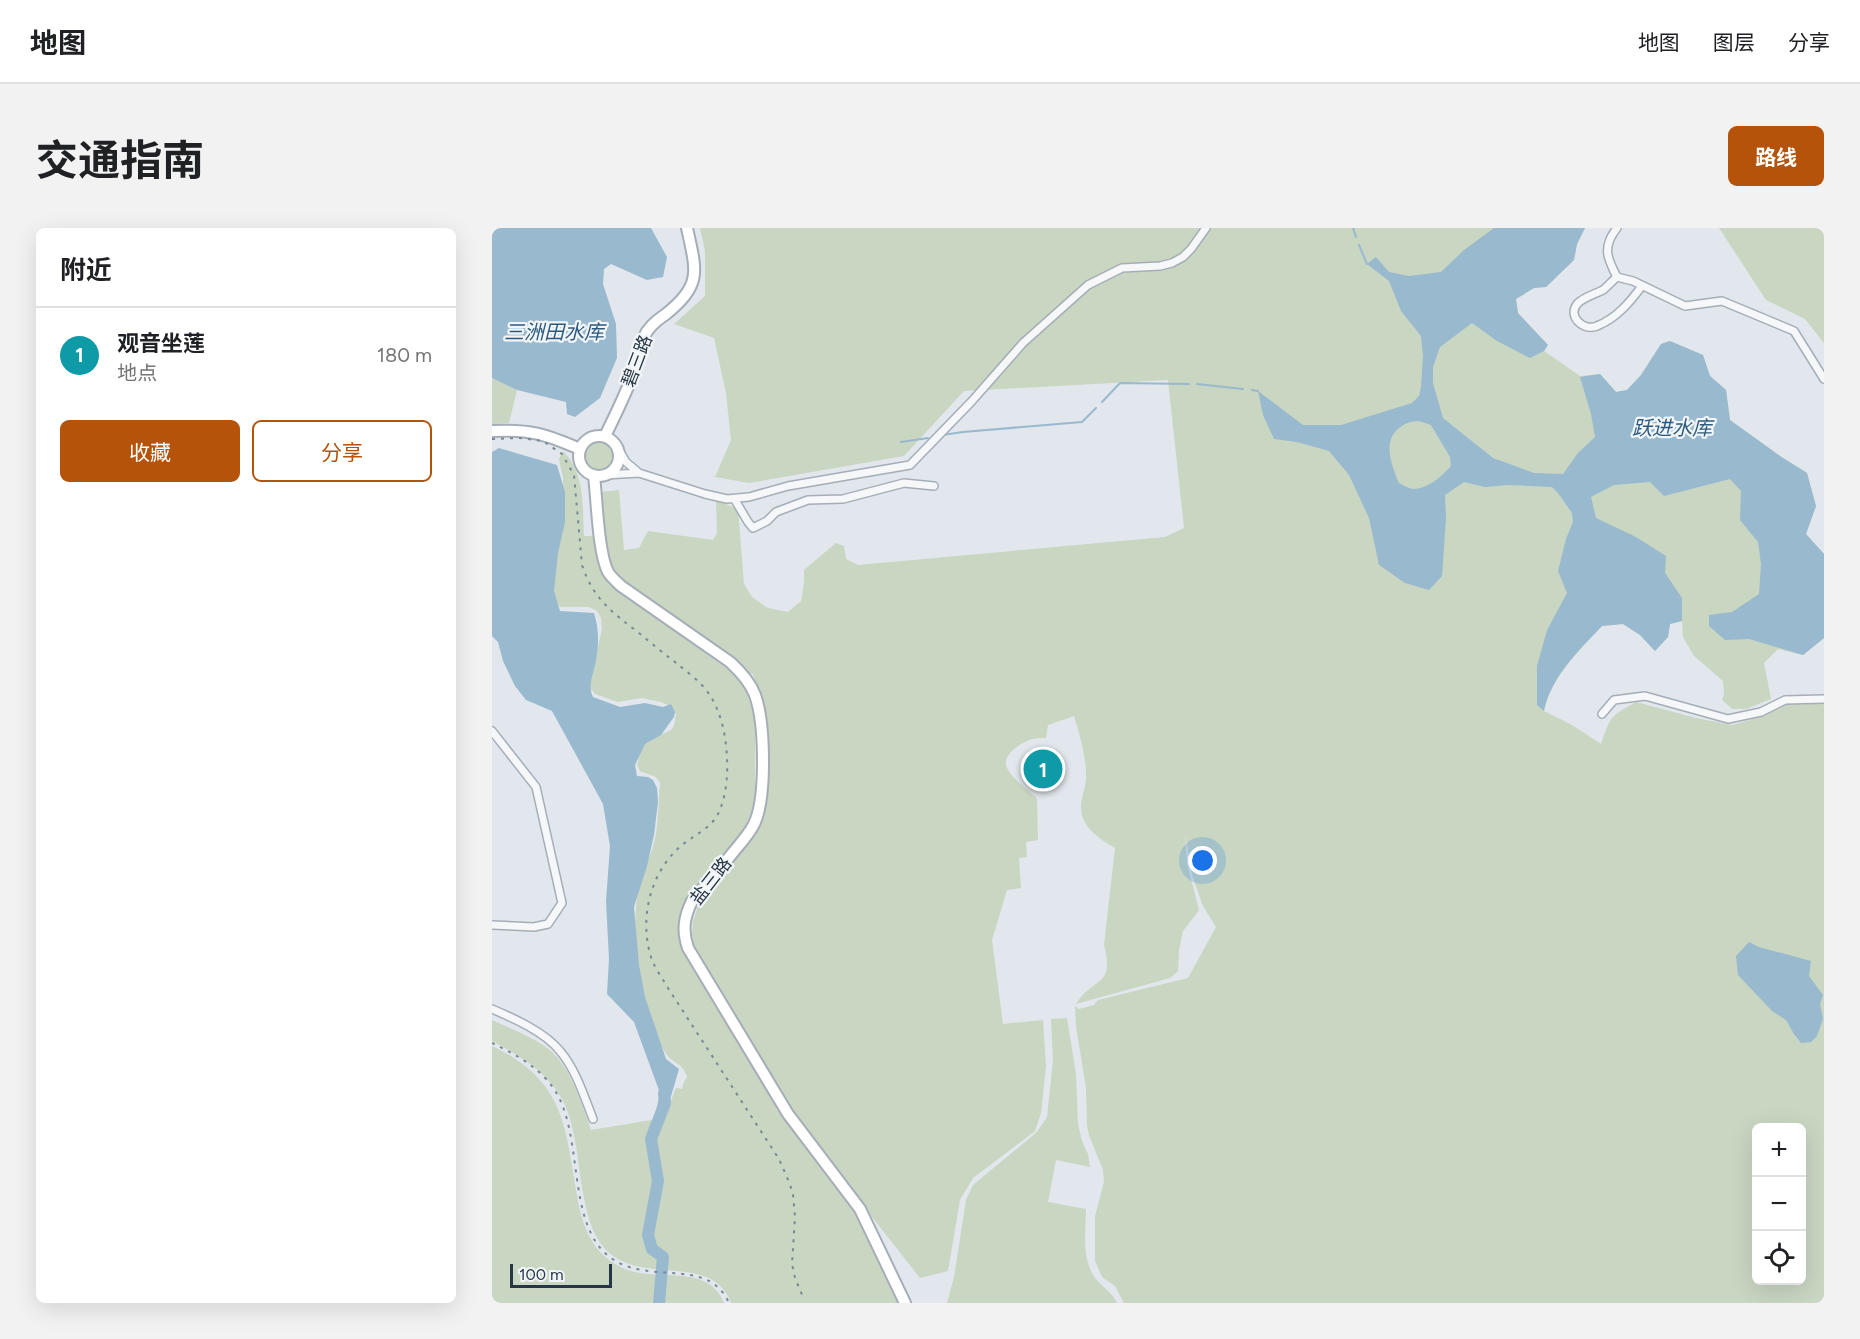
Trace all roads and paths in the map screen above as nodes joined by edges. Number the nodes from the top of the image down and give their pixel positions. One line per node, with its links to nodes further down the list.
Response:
1 (687, 228): 8 (main road, 碧三路)
2 (1206, 228): 14 (street)
3 (1617, 228): 4 (street)
4 (1617, 277): 5 (street); 5 (street)
5 (1642, 286): 6 (street)
6 (1824, 380)
7 (492, 431): 9 (main road)
8 (605, 436): 9 (main road); 10 (main road)
9 (580, 449): 12 (main road)
10 (619, 450): 11 (street); 12 (main road)
11 (639, 472): 12 (street); 14 (street)
12 (600, 476): 21 (main road, 盐三路)
13 (934, 486): 14 (street)
14 (735, 500)
15 (1824, 699): 16 (street)
16 (1602, 714)
17 (492, 731): 18 (street)
18 (492, 925)
19 (492, 1009): 20 (street)
20 (593, 1119)
21 (905, 1303)

